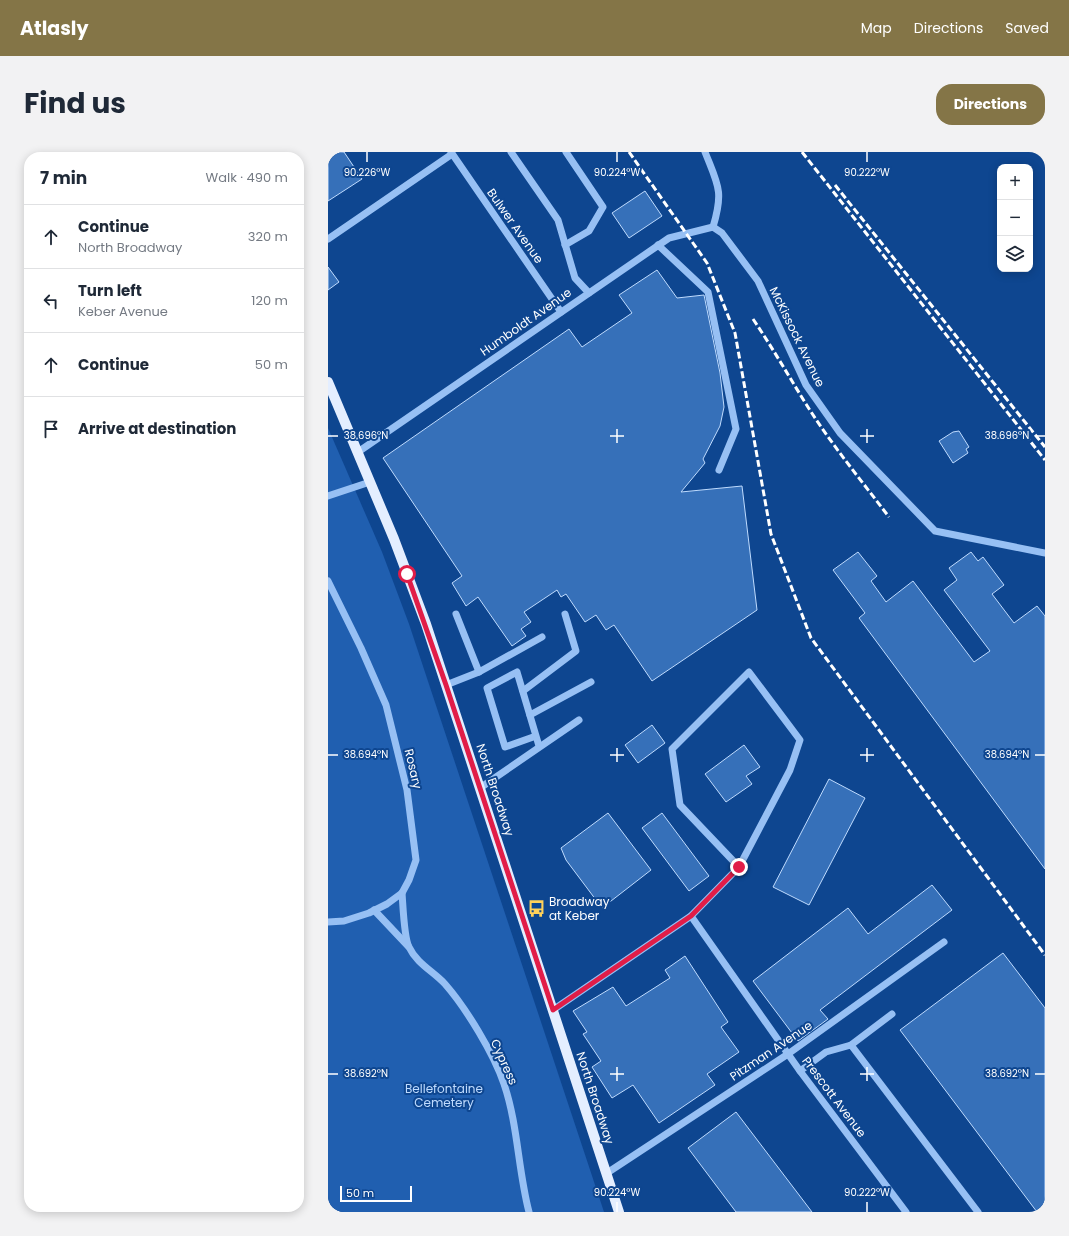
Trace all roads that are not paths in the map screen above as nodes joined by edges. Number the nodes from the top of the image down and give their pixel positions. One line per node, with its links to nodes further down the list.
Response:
1 (511, 152): 7 (street)
2 (566, 152): 7 (street)
3 (705, 152): 5 (street)
4 (451, 153): 6 (street); 10 (street, Bulwer Avenue)
5 (713, 227): 8 (street, Humboldt Avenue); 16 (street, McKissock Avenue)
6 (328, 239)
7 (565, 245): 9 (street)
8 (658, 245): 9 (street, Humboldt Avenue); 13 (street)
9 (589, 292): 10 (street, Humboldt Avenue)
10 (560, 312): 12 (street, Humboldt Avenue)
11 (328, 382): 12 (main road, North Broadway)
12 (358, 452): 14 (main road, North Broadway)
13 (719, 470)
14 (370, 482): 15 (street); 23 (main road, North Broadway)
15 (328, 496)
16 (1045, 553)
17 (328, 581): 31 (street, Rosary)
18 (456, 614): 21 (street)
19 (565, 614): 24 (street)
20 (542, 637): 21 (street)
21 (479, 672): 23 (street)
22 (591, 682): 25 (street)
23 (446, 685): 29 (main road, North Broadway)
24 (523, 692): 25 (street); 27 (street)
25 (530, 715): 27 (street)
26 (579, 720): 28 (street)
27 (536, 736): 28 (street)
28 (539, 746): 29 (street)
29 (480, 788): 37 (main road, North Broadway)
30 (739, 867): 30 (street); 33 (street)
31 (402, 893): 32 (street); 36 (street, Cypress)
32 (374, 910): 34 (street); 36 (street, Cypress)
33 (691, 916): 37 (street); 40 (street, Prescott Avenue)
34 (328, 922)
35 (944, 942): 40 (street, Pitzman Avenue)
36 (408, 946): 43 (street, Cypress)
37 (553, 1010): 42 (main road, North Broadway)
38 (892, 1014): 39 (street)
39 (851, 1045): 41 (street); 46 (street)
40 (788, 1054): 41 (street, Prescott Avenue); 42 (street, Pitzman Avenue)
41 (800, 1071): 45 (street, Prescott Avenue)
42 (606, 1173): 44 (main road, North Broadway)
43 (529, 1212)
44 (619, 1212)
45 (906, 1212)
46 (978, 1212)

